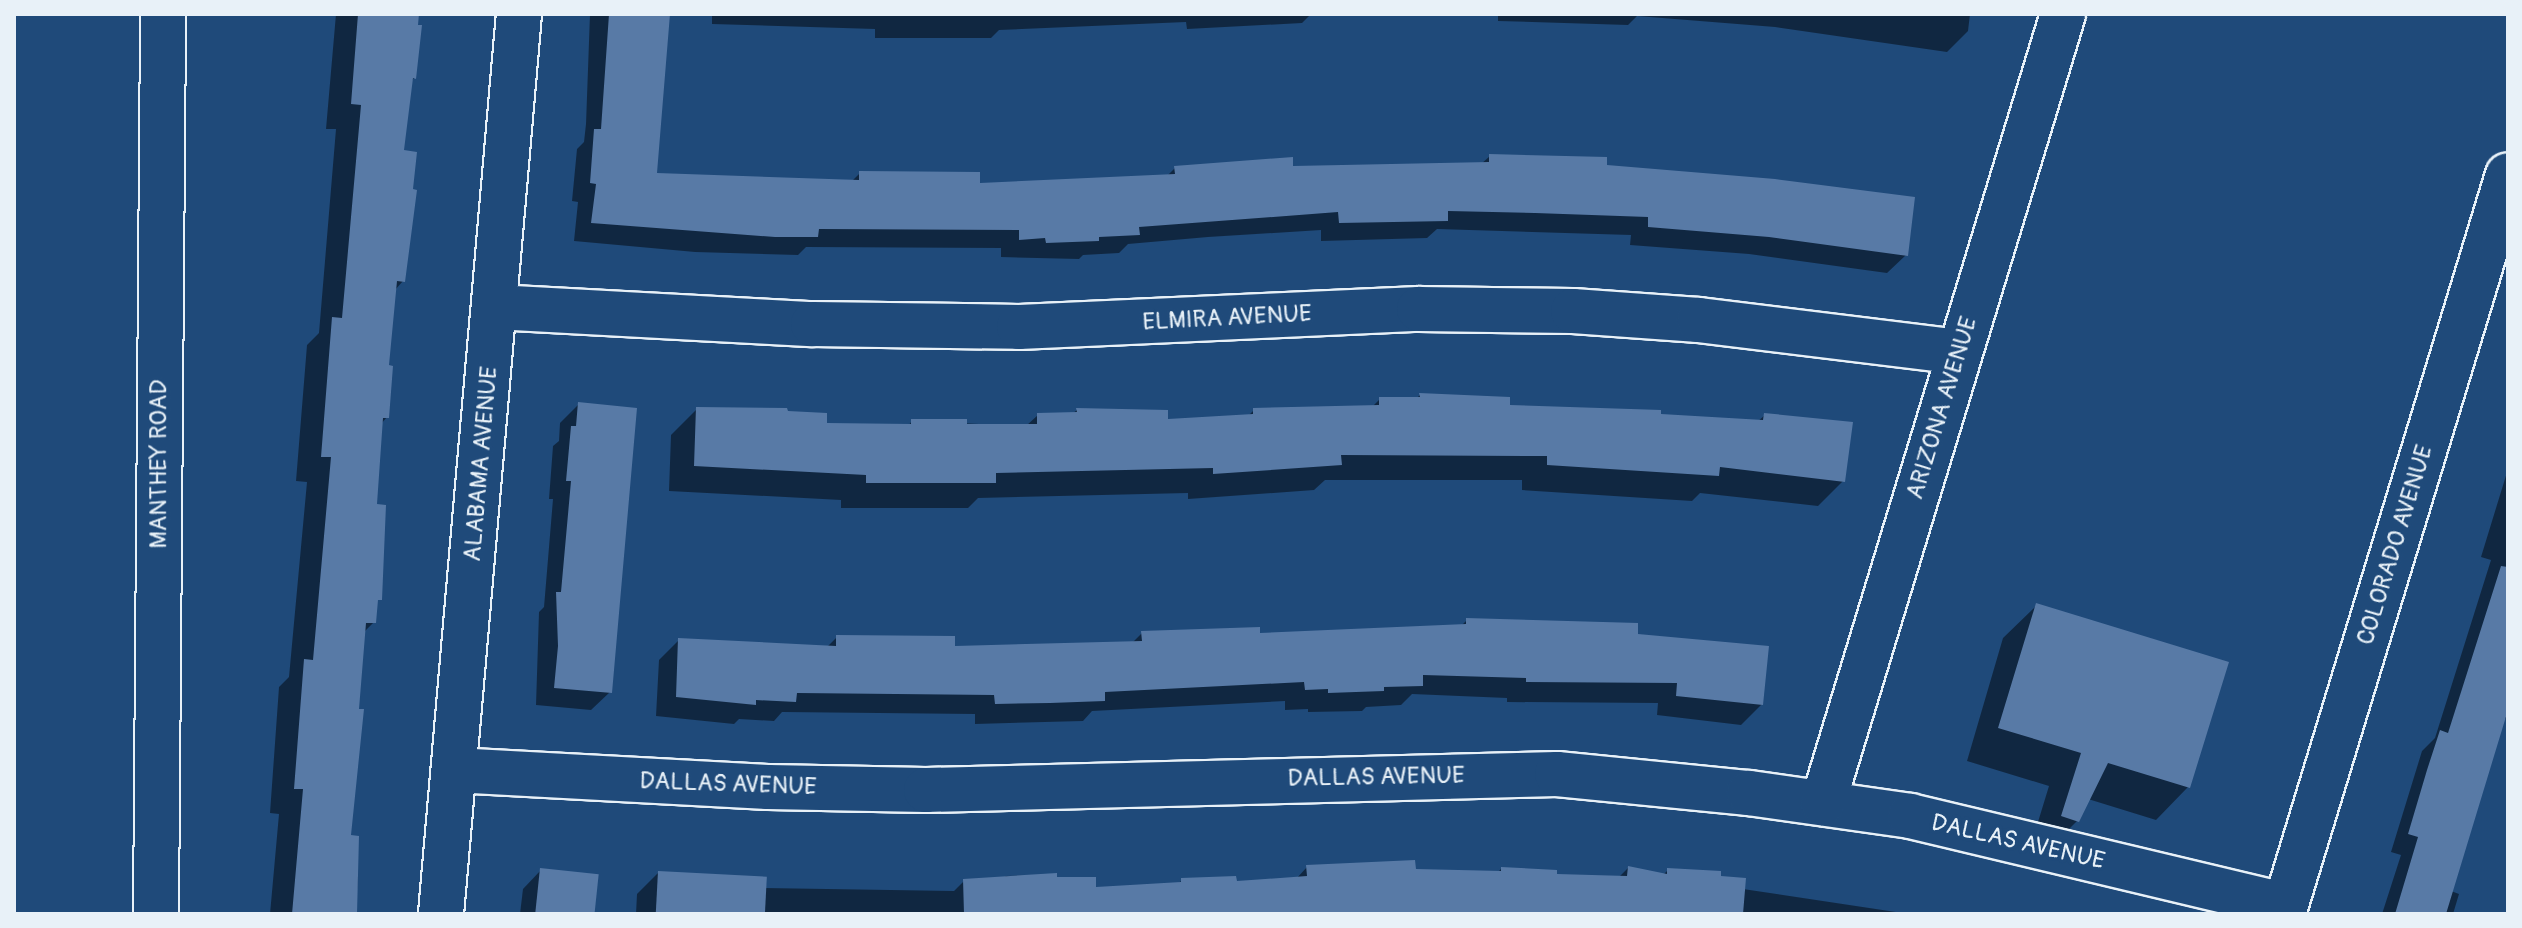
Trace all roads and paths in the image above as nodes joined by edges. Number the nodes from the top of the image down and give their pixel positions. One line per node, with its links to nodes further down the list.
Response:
1 (163, 14): 10 (street, MANTHEY ROAD)
2 (519, 14): 5 (street, ALABAMA AVENUE)
3 (2063, 14): 6 (street, ARIZONA AVENUE)
4 (2508, 175): 9 (street, COLORADO AVENUE)
5 (495, 307): 6 (street, ELMIRA AVENUE); 7 (street, ALABAMA AVENUE)
6 (1958, 352): 8 (street, ARIZONA AVENUE)
7 (454, 770): 8 (street, DALLAS AVENUE); 11 (street, ALABAMA AVENUE)
8 (1823, 803): 9 (street, DALLAS AVENUE)
9 (2284, 910)
10 (156, 914)
11 (441, 914)

